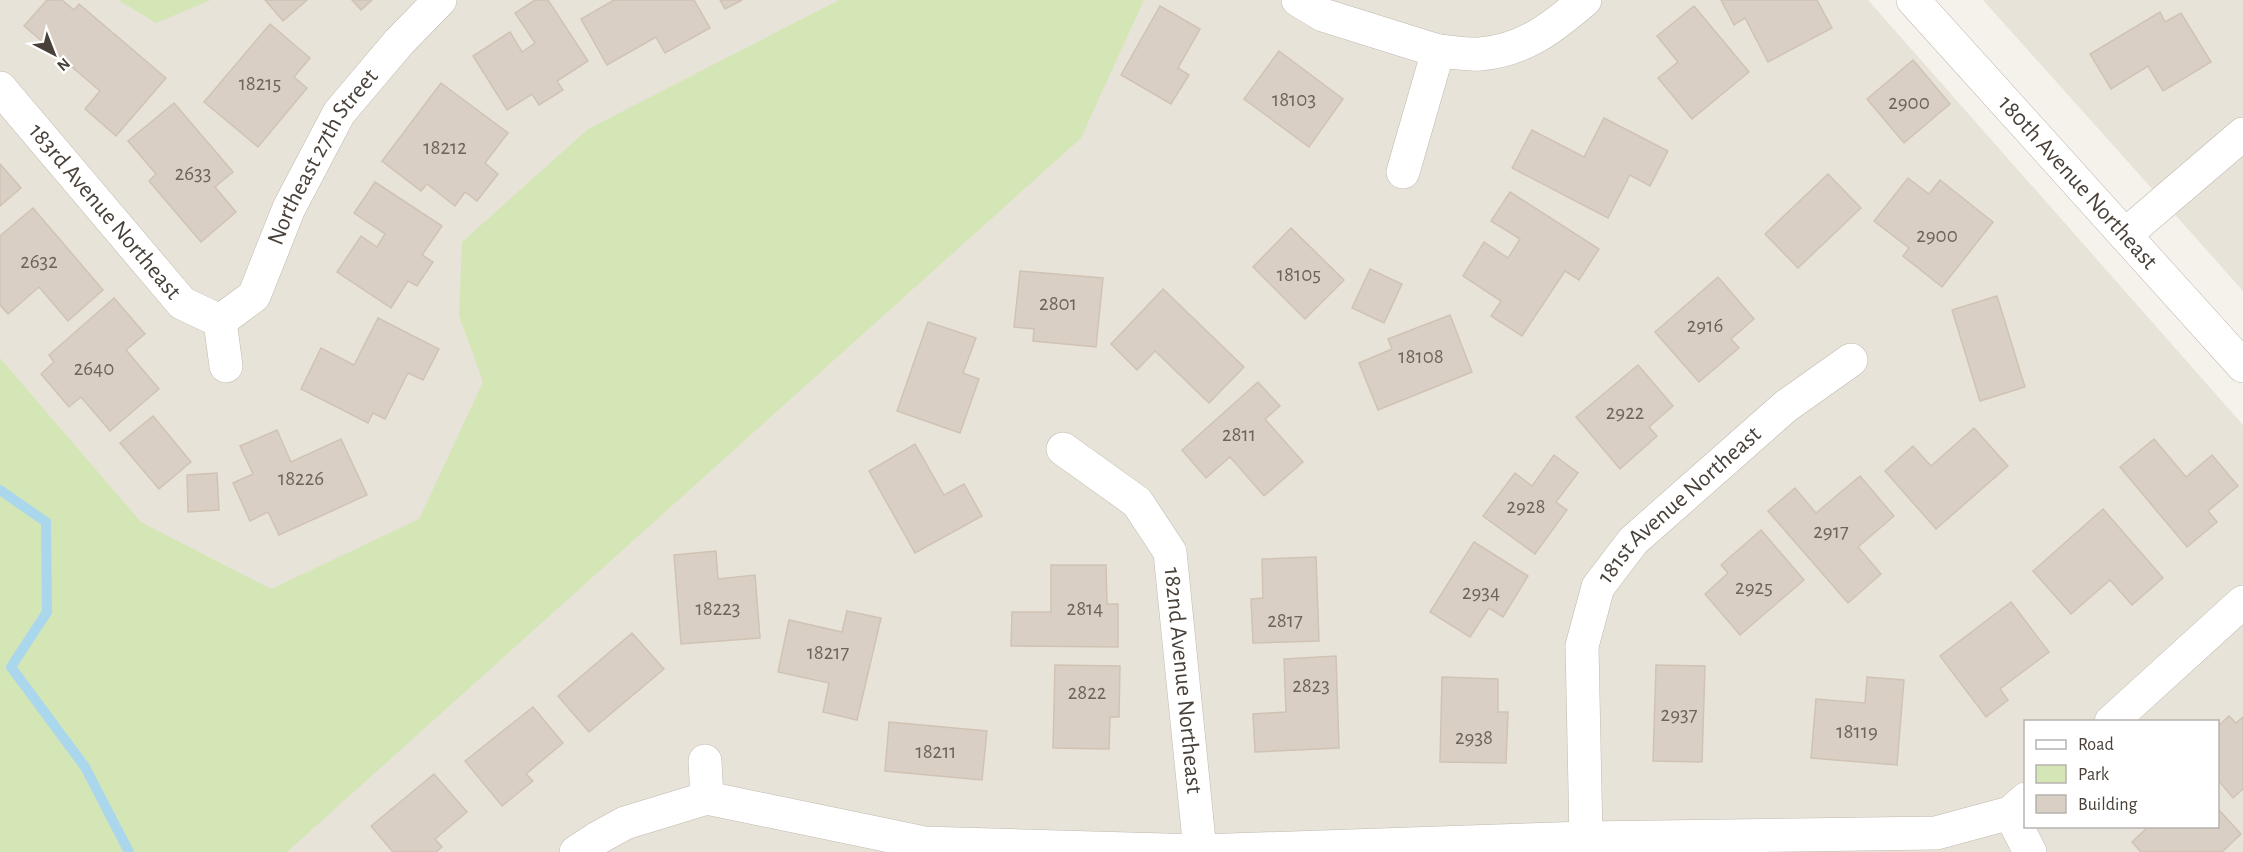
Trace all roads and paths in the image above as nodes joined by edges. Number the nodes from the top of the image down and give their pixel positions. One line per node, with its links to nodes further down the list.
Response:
1 (440, 0): 10 (street, Northeast 27th Street)
2 (1298, 0): 5 (street)
3 (1585, 0): 5 (street)
4 (1913, 0): 9 (street, 180th Avenue Northeast)
5 (1438, 51): 8 (street)
6 (0, 88): 10 (street, 183rd Avenue Northeast)
7 (2243, 134): 9 (street)
8 (1404, 172)
9 (2126, 235): 13 (street, 180th Avenue Northeast)
10 (220, 321): 12 (street)
11 (1851, 360): 20 (street, 181st Avenue Northeast)
12 (226, 366)
13 (2243, 366)
14 (1063, 449): 21 (street, 182nd Avenue Northeast)
15 (2243, 602): 16 (street)
16 (2113, 720)
17 (705, 761): 18 (street)
18 (706, 798): 21 (street); 22 (street)
19 (2018, 806): 20 (street); 23 (street)
20 (1586, 838): 21 (street)
21 (1200, 851)
22 (576, 852)
23 (2030, 852)

